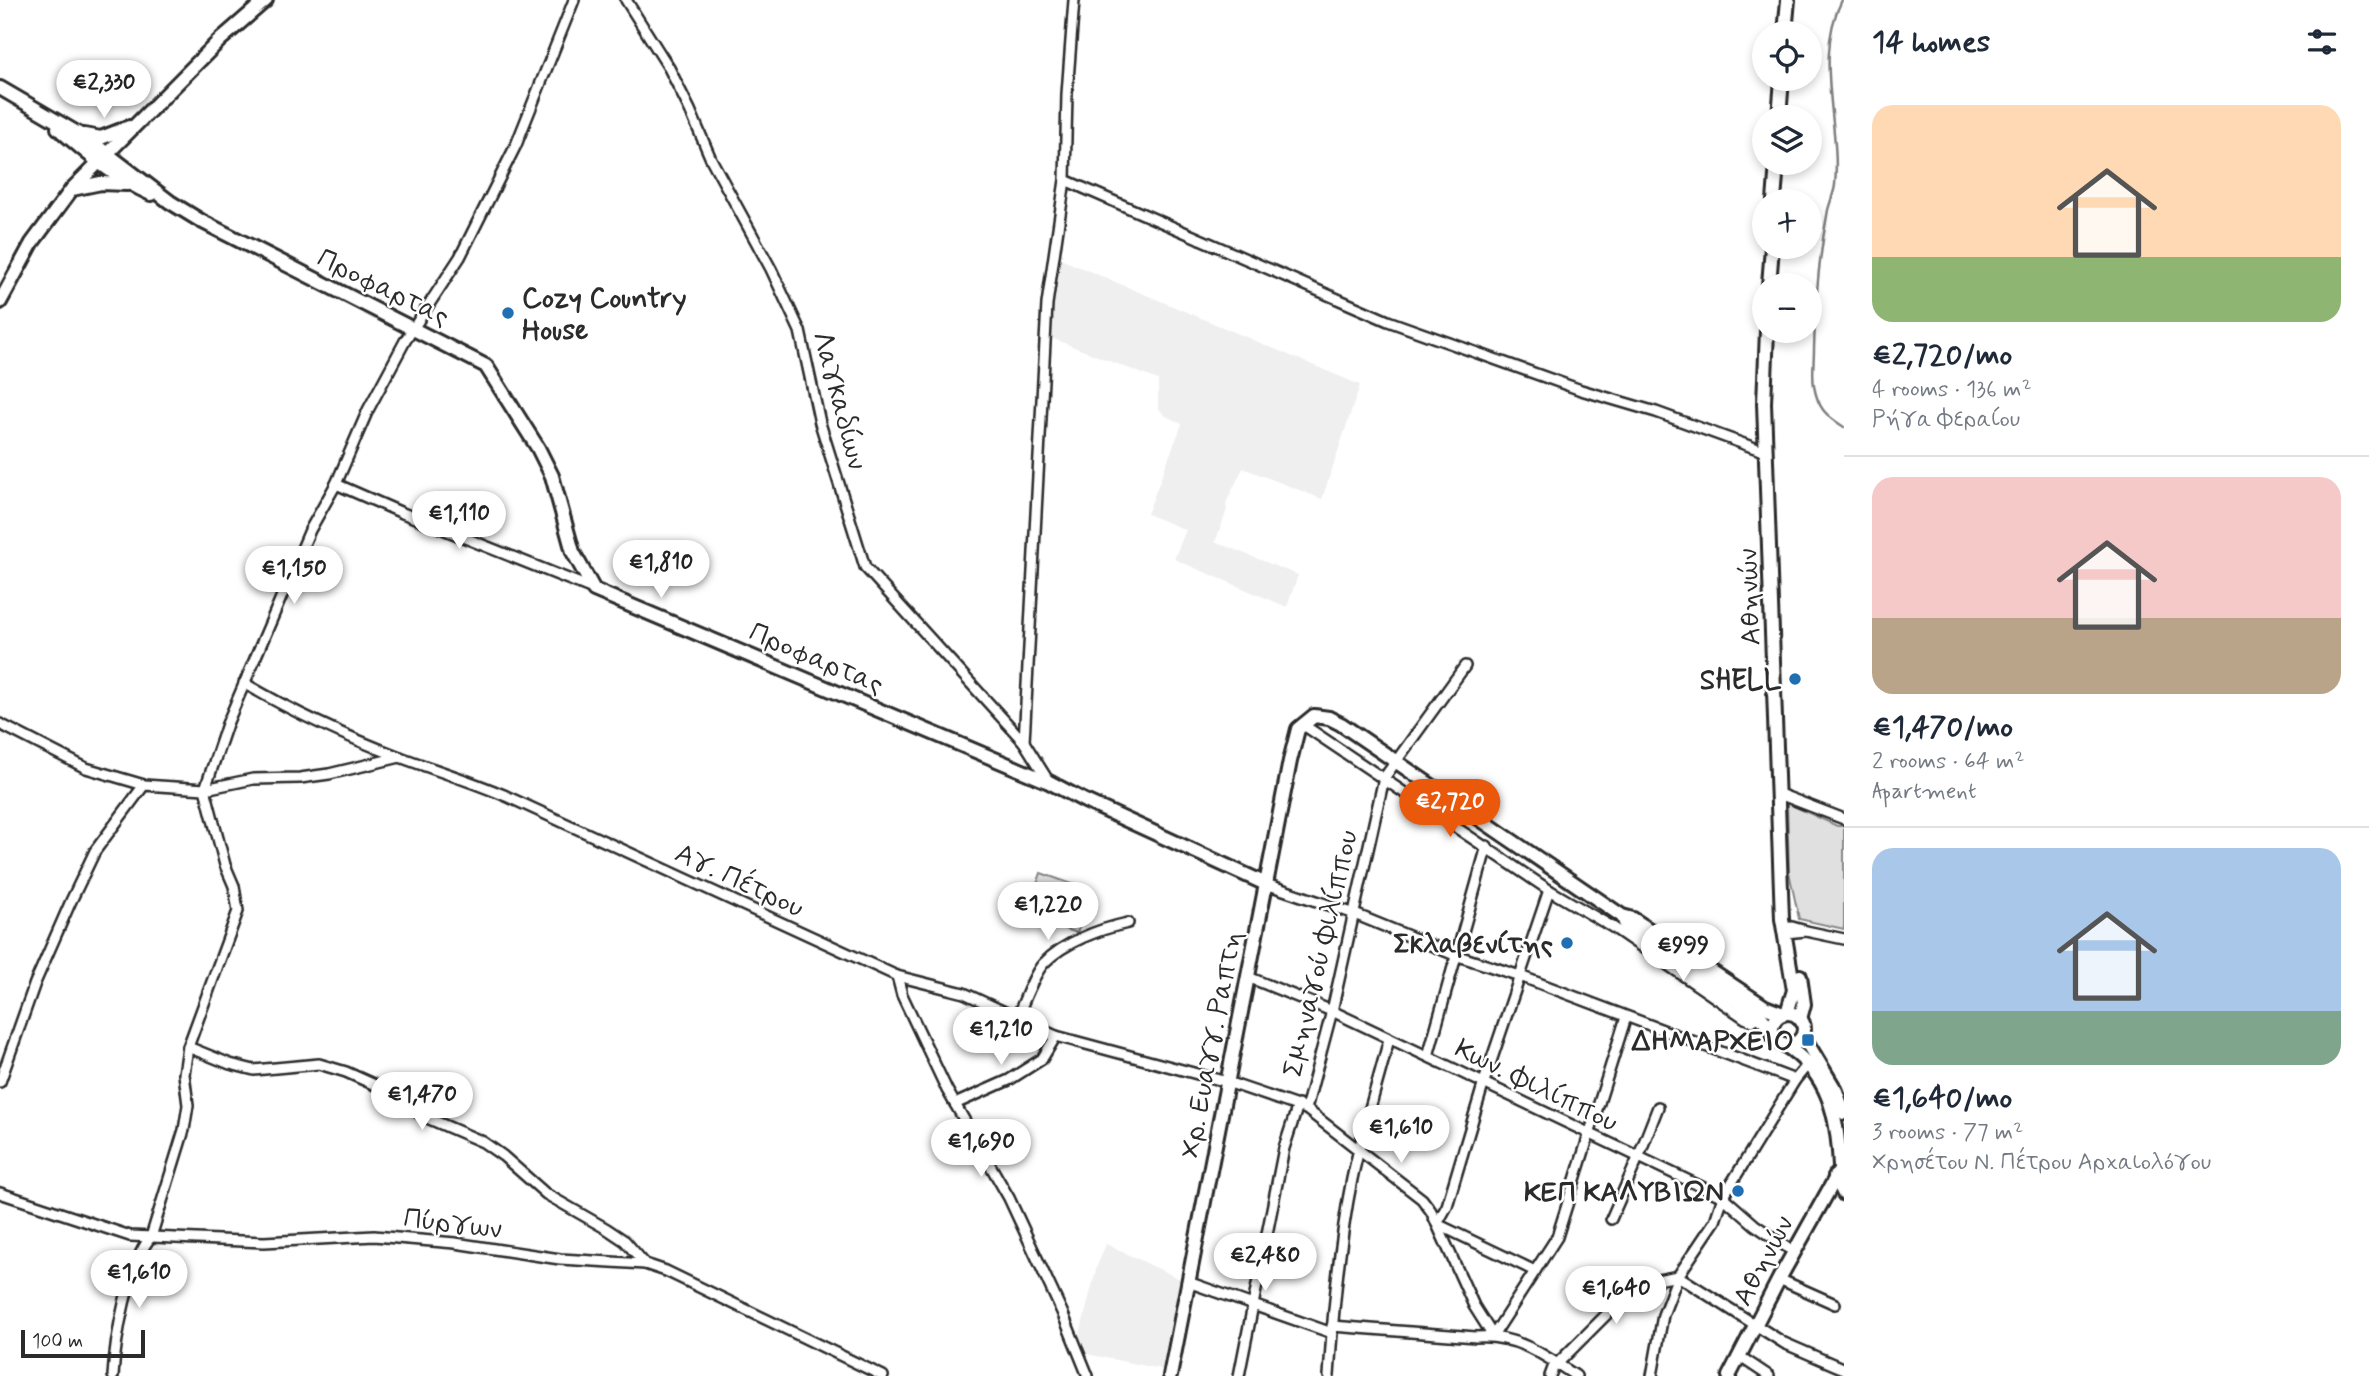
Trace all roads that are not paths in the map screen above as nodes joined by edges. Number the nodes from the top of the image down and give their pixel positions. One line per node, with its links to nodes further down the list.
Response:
1 (266, 0): 9 (street)
2 (574, 0): 17 (street)
3 (626, 0): 26 (street, Λαγκαδίων)
4 (1074, 0): 12 (street)
5 (1788, 0): 6 (street)
6 (1786, 21)
7 (0, 88): 8 (street, Προφαρτας)
8 (43, 115): 10 (street, Προφαρτας); 11 (street, Προφαρτας)
9 (136, 123): 10 (street); 11 (street)
10 (72, 130): 11 (street, Προφαρτας)
11 (102, 158): 13 (street, Προφαρτας); 14 (street); 15 (street, Προφαρτας)
12 (1065, 180): 19 (street); 26 (street)
13 (130, 185): 14 (street); 15 (street, Προφαρτας)
14 (72, 189): 16 (street)
15 (170, 202): 17 (street, Προφαρτας)
16 (0, 302)
17 (413, 328): 20 (street); 21 (street, Προφαρτας)
18 (1766, 343): 19 (street, Αθηνών)
19 (1766, 452): 33 (street, Αθηνών)
20 (336, 484): 21 (street); 23 (street)
21 (594, 590): 30 (street, Προφαρτας)
22 (1465, 666): 28 (street, Σμηναγού Φιλίππου)
23 (244, 684): 27 (street, Αγ. Πέτρου); 32 (street)
24 (0, 724): 31 (street)
25 (1302, 724): 28 (street); 29 (street); 36 (street, Χρ. Ευαγγ. Ραπτη)
26 (1024, 741): 30 (street, Λαγκαδίων)
27 (400, 757): 32 (street); 45 (street, Αγ. Πέτρου)
28 (1396, 763): 29 (street, Σμηναγού Φιλίππου); 39 (street)
29 (1384, 778): 35 (street); 38 (street, Σμηναγού Φιλίππου)
30 (1049, 782): 36 (street, Προφαρτας)
31 (144, 785): 32 (street); 63 (street)
32 (205, 789): 59 (street)
33 (1779, 794): 34 (street); 42 (street, Αθηνών)
34 (1844, 819)
35 (1487, 846): 37 (street); 44 (street)
36 (1266, 884): 38 (street); 47 (street, Χρ. Ευαγγ. Ραπτη)
37 (1549, 890): 41 (street); 46 (street)
38 (1352, 913): 44 (street); 48 (street, Σμηναγού Φιλίππου)
39 (1622, 916): 41 (street); 49 (street); 50 (street)
40 (1128, 923): 51 (street)
41 (1614, 928): 50 (street)
42 (1788, 930): 43 (street); 49 (street, Αθηνών); 53 (street, Αθηνών)
43 (1844, 939)
44 (1455, 955): 46 (street); 60 (street)
45 (897, 976): 51 (street, Αγ. Πέτρου); 66 (street)
46 (1520, 976): 52 (street); 65 (street)
47 (1248, 977): 48 (street, Κων. Φιλίππου); 64 (street, Χρ. Ευαγγ. Ραπτη)
48 (1332, 1011): 57 (street, Κων. Φιλίππου); 67 (street, Σμηναγού Φιλίππου)
49 (1785, 1014): 53 (street); 54 (street)
50 (1760, 1016): 54 (street)
51 (1017, 1017): 55 (street, Αγ. Πέτρου)
52 (1626, 1017): 62 (street); 71 (street)
53 (1800, 1019): 56 (street)
54 (1772, 1030): 58 (street)
55 (1056, 1036): 64 (street, Αγ. Πέτρου); 66 (street)
56 (1802, 1036): 58 (street); 69 (street)
57 (1390, 1039): 60 (street, Κων. Φιλίππου); 72 (street)
58 (1783, 1044): 61 (street)
59 (188, 1047): 80 (street); 82 (street)
60 (1428, 1056): 65 (street, Κων. Φιλίππου)
61 (1808, 1064): 62 (street); 70 (street)
62 (1795, 1080): 77 (street)
63 (0, 1082)
64 (1227, 1082): 67 (street, Αγ. Πέτρου); 86 (street, Χρ. Ευαγγ. Ραπτη)
65 (1484, 1082): 71 (street, Κων. Φιλίππου); 79 (street)
66 (955, 1104): 97 (street)
67 (1302, 1107): 72 (street); 88 (street, Σμηναγού Φιλίππου)
68 (1658, 1107): 73 (street)
69 (1844, 1113)
70 (1840, 1125): 74 (street)
71 (1589, 1135): 73 (street, Κων. Φιλίππου); 83 (street)
72 (1360, 1152): 79 (street); 90 (street)
73 (1638, 1158): 77 (street, Κων. Φιλίππου); 78 (street)
74 (1840, 1169): 76 (street); 81 (street, Αθηνών)
75 (0, 1193): 80 (street, Πύργων)
76 (1844, 1194)
77 (1723, 1197): 81 (street, Κων. Φιλίππου); 84 (street)
78 (1611, 1219)
79 (1437, 1224): 83 (street); 91 (street)
80 (151, 1237): 82 (street, Πύργων); 95 (street)
81 (1794, 1252): 85 (street, Αθηνών)
82 (645, 1264): 96 (street, Πύργων)
83 (1535, 1271): 91 (street)
84 (1678, 1276): 89 (street); 93 (street); 103 (street)
85 (1779, 1279): 87 (street); 89 (street, Αθηνών)
86 (1188, 1282): 88 (street); 98 (street, Χρ. Ευαγγ. Ραπτη)
87 (1835, 1304)
88 (1253, 1305): 90 (street); 99 (street, Σμηναγού Φιλίππου)
89 (1756, 1325): 92 (street, Αθηνών); 94 (street)
90 (1332, 1330): 91 (street); 100 (street)
91 (1493, 1336): 93 (street)
92 (1739, 1356): 104 (street, Αθηνών); 105 (street)
93 (1557, 1364): 101 (street); 102 (street)
94 (1844, 1369)
95 (113, 1376)
96 (883, 1376)
97 (1088, 1376)
98 (1170, 1376)
99 (1239, 1376)
100 (1329, 1376)
101 (1550, 1376)
102 (1576, 1376)
103 (1652, 1376)
104 (1729, 1376)
105 (1769, 1376)

